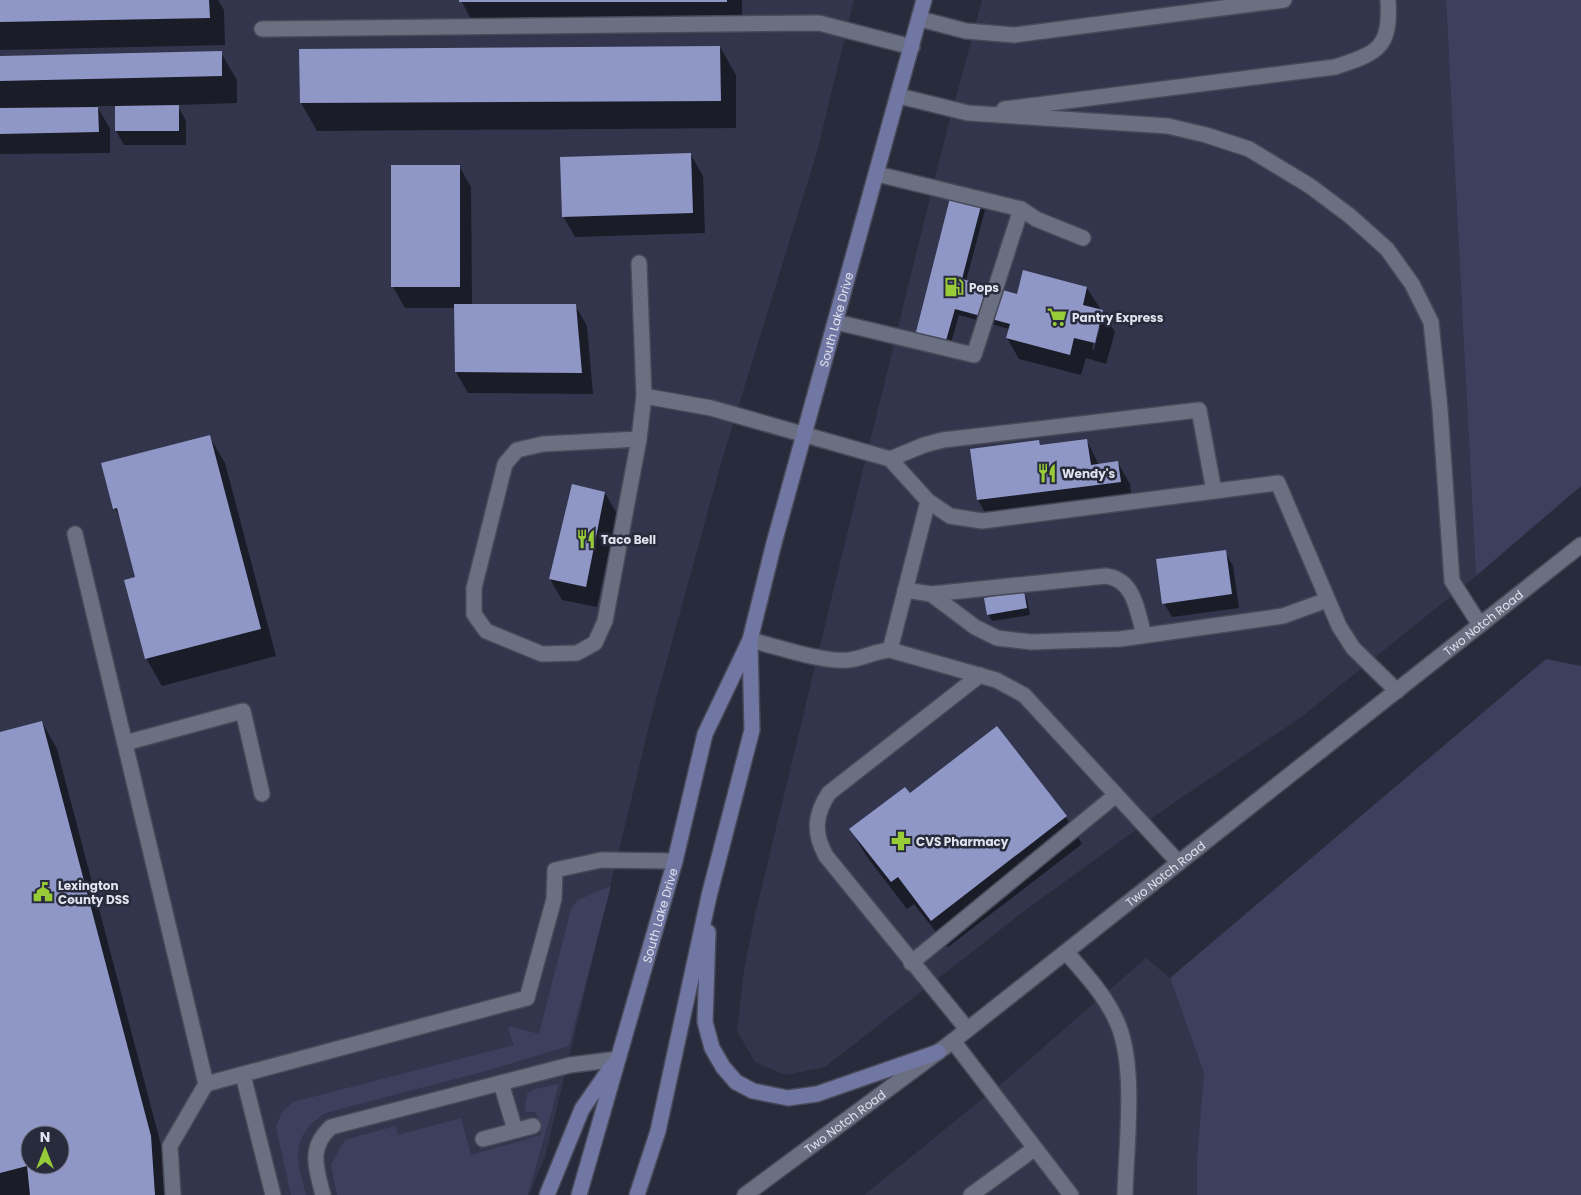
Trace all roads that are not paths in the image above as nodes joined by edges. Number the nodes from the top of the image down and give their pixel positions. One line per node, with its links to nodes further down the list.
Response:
1 (924, 0): 4 (main road, South Lake Drive)
2 (1284, 0): 4 (street)
3 (1388, 0): 8 (street)
4 (920, 19): 6 (main road, South Lake Drive)
5 (262, 29): 6 (street)
6 (912, 47): 7 (main road, South Lake Drive)
7 (899, 96): 8 (street); 9 (main road, South Lake Drive)
8 (968, 113): 25 (street)
9 (877, 174): 10 (street); 13 (main road, South Lake Drive)
10 (1021, 209): 11 (street); 13 (street)
11 (1083, 238)
12 (640, 263): 14 (street)
13 (836, 322): 15 (main road, South Lake Drive)
14 (644, 396): 15 (street); 16 (street)
15 (805, 435): 17 (street); 27 (main road, South Lake Drive)
16 (640, 440): 16 (street)
17 (890, 459): 18 (street); 19 (street)
18 (1214, 491): 19 (street); 24 (street)
19 (928, 501): 22 (street)
20 (75, 534): 31 (street)
21 (1581, 546): 25 (street, Two Notch Road)
22 (905, 590): 23 (street); 28 (street)
23 (931, 594): 26 (street); 26 (street)
24 (1327, 600): 26 (street); 30 (street)
25 (1480, 626): 30 (street, Two Notch Road)
26 (1144, 635)
27 (750, 640): 28 (street); 34 (main road, South Lake Drive); 36 (main road, South Lake Drive)
28 (890, 650): 29 (street)
29 (980, 674): 33 (street); 38 (street)
30 (1397, 691): 35 (street, Two Notch Road)
31 (125, 743): 32 (street); 45 (street)
32 (262, 794)
33 (1116, 795): 35 (street); 38 (street)
34 (675, 862): 42 (main road, South Lake Drive); 43 (street)
35 (1178, 863): 37 (street, Two Notch Road)
36 (709, 896): 41 (main road); 55 (main road, South Lake Drive)
37 (1066, 952): 39 (street, Two Notch Road); 59 (street)
38 (911, 963): 39 (street)
39 (967, 1030): 40 (street, Two Notch Road)
40 (953, 1041): 41 (street, Two Notch Road); 49 (street)
41 (938, 1052): 56 (street, Two Notch Road)
42 (618, 1059): 44 (street); 53 (main road); 54 (main road, South Lake Drive)
43 (242, 1075): 45 (street); 51 (street)
44 (502, 1083): 47 (street); 52 (street)
45 (206, 1084): 50 (street)
46 (533, 1126): 47 (street)
47 (515, 1130): 48 (street)
48 (483, 1139)
49 (1034, 1149): 57 (street); 58 (street)
50 (173, 1195)
51 (273, 1195)
52 (323, 1195)
53 (547, 1195)
54 (580, 1195)
55 (638, 1195)
56 (745, 1195)
57 (971, 1195)
58 (1071, 1195)
59 (1125, 1195)

